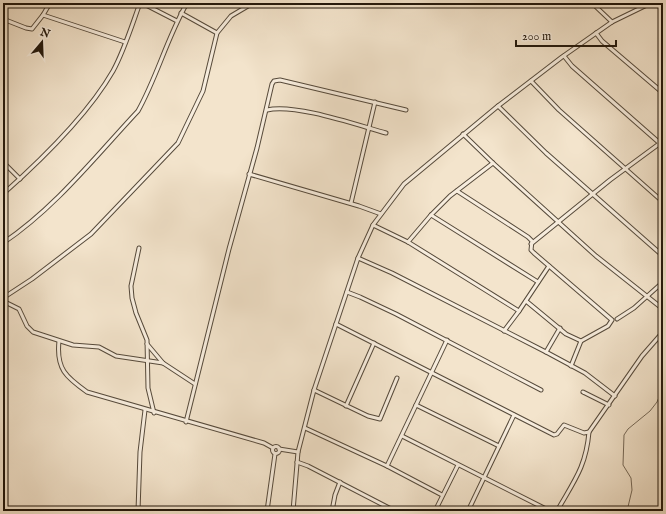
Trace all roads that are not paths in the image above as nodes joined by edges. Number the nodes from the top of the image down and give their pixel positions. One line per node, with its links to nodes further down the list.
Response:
1 (50, 3): 8 (street)
2 (141, 3): 10 (street); 14 (street)
3 (187, 3): 7 (street)
4 (253, 3): 12 (street)
5 (592, 3): 11 (street)
6 (651, 3): 11 (street)
7 (181, 13): 10 (street); 12 (street)
8 (43, 15): 9 (street); 14 (street)
9 (3, 19)
10 (176, 22): 43 (street)
11 (612, 22): 13 (street)
12 (217, 33): 53 (street)
13 (596, 33): 15 (street); 17 (street)
14 (125, 42): 32 (street)
15 (564, 56): 16 (street); 26 (street)
16 (532, 81): 19 (street); 30 (street)
17 (663, 93)
18 (376, 102): 20 (street); 21 (street); 22 (street)
19 (498, 106): 24 (street); 35 (street)
20 (266, 110): 22 (street); 31 (street)
21 (406, 110)
22 (369, 129): 23 (street); 37 (street)
23 (386, 133)
24 (464, 134): 29 (street); 38 (street)
25 (663, 141): 26 (street)
26 (659, 143): 27 (street); 30 (street)
27 (663, 146)
28 (3, 162): 32 (street)
29 (493, 163): 33 (street); 40 (street)
30 (624, 169): 35 (street); 36 (street)
31 (249, 174): 37 (street); 73 (street)
32 (20, 179): 34 (street)
33 (457, 191): 39 (street); 44 (street)
34 (3, 194)
35 (593, 194): 40 (street); 46 (street)
36 (663, 202)
37 (351, 203): 38 (street)
38 (381, 214): 41 (street)
39 (431, 215): 42 (street); 49 (street)
40 (558, 222): 44 (street); 52 (street)
41 (373, 225): 42 (street); 47 (street)
42 (408, 242): 56 (street)
43 (3, 243)
44 (531, 244): 48 (street)
45 (139, 248): 66 (street)
46 (663, 256)
47 (358, 258): 51 (street); 60 (street)
48 (549, 266): 49 (street); 64 (street)
49 (538, 282): 54 (street)
50 (663, 282): 52 (street)
51 (347, 292): 58 (street); 62 (street)
52 (647, 295): 55 (street); 57 (street)
53 (3, 299): 63 (street)
54 (526, 301): 56 (street); 59 (street)
55 (663, 309)
56 (519, 311): 60 (street)
57 (617, 319)
58 (336, 324): 65 (street); 74 (street)
59 (560, 328): 64 (street); 67 (street)
60 (504, 331): 67 (street)
61 (663, 332): 77 (street)
62 (447, 340): 71 (street); 75 (street)
63 (60, 341): 68 (street); 81 (street)
64 (581, 341): 70 (street)
65 (374, 343): 71 (street); 80 (street)
66 (147, 344): 68 (street); 69 (street)
67 (546, 352): 70 (street)
68 (147, 360): 69 (street); 82 (street)
69 (163, 363): 73 (street)
70 (571, 366): 77 (street)
71 (431, 373): 78 (street); 83 (street)
72 (397, 378): 80 (street)
73 (195, 384): 84 (street)
74 (314, 390): 80 (street); 85 (street)
75 (541, 390)
76 (583, 392): 79 (street)
77 (615, 396): 79 (street)
78 (416, 405): 87 (street); 88 (street)
79 (609, 405): 86 (street)
80 (346, 406)
81 (145, 410): 82 (street); 100 (street)
82 (154, 413): 84 (street)
83 (514, 415): 86 (street); 88 (street)
84 (186, 422): 89 (street)
85 (305, 428): 91 (street); 95 (street)
86 (589, 432): 108 (street)
87 (402, 436): 94 (street); 95 (street)
88 (499, 446): 96 (street)
89 (273, 448): 90 (street); 92 (street)
90 (279, 449): 91 (street); 92 (street)
91 (298, 452): 93 (street)
92 (275, 454): 101 (street)
93 (296, 462): 97 (street); 102 (street)
94 (458, 464): 96 (street); 98 (street)
95 (388, 466): 98 (street)
96 (484, 478): 99 (street); 107 (street)
97 (340, 482): 103 (street); 104 (street)
98 (442, 495): 105 (street)
99 (468, 510): 106 (street)
100 (138, 511)
101 (267, 511)
102 (293, 511)
103 (332, 511)
104 (395, 511)
105 (435, 511)
106 (473, 511)
107 (550, 511)
108 (557, 511)

